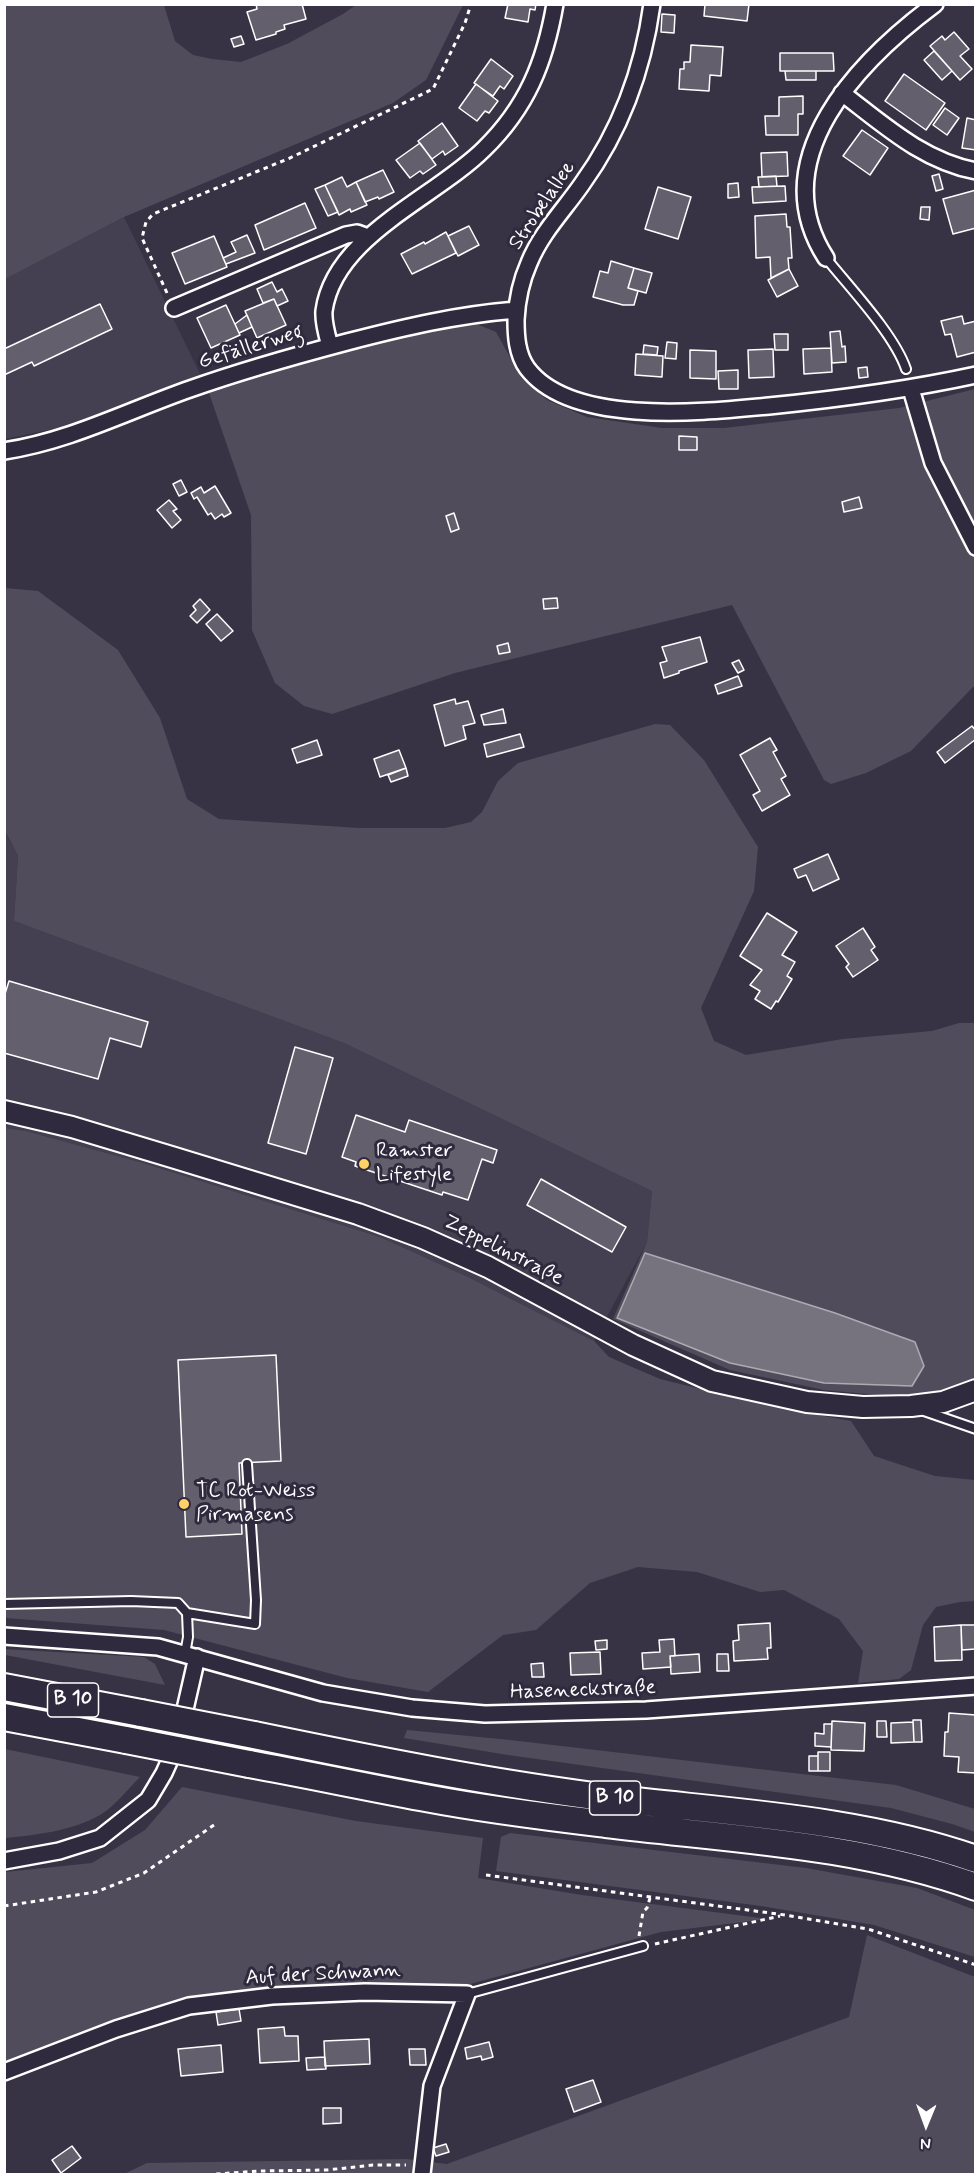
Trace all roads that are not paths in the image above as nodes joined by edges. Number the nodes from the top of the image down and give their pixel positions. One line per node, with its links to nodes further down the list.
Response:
1 (555, 4): 6 (street)
2 (652, 4): 9 (street, Strobelallee)
3 (932, 6): 4 (street)
4 (842, 93): 5 (street); 7 (street)
5 (975, 171)
6 (368, 237): 8 (street); 10 (street)
7 (826, 258): 11 (lane)
8 (174, 308)
9 (516, 310): 10 (street, Gefällerweg); 13 (street, Strobelallee)
10 (330, 346): 14 (street, Gefällerweg)
11 (906, 369)
12 (975, 375): 13 (street, Strobelallee)
13 (911, 389): 15 (street)
14 (4, 451)
15 (975, 547)
16 (4, 1111): 18 (street, Zeppelinstraße)
17 (975, 1390): 18 (street, Zeppelinstraße)
18 (911, 1406): 19 (lane)
19 (975, 1429)
20 (247, 1464): 22 (lane)
21 (4, 1604): 22 (lane)
22 (187, 1613): 24 (lane)
23 (4, 1636): 24 (street, Haseneckstraße)
24 (191, 1656): 25 (street, Haseneckstraße); 29 (street)
25 (975, 1686)
26 (4, 1687): 28 (highway, B 10, bridge)
27 (5, 1717): 30 (highway, B 10, bridge)
28 (975, 1859)
29 (4, 1861)
30 (975, 1887)
31 (640, 1947): 32 (lane)
32 (467, 1994): 33 (street, Auf der Schwann); 34 (street)
33 (4, 2072)
34 (423, 2170)

